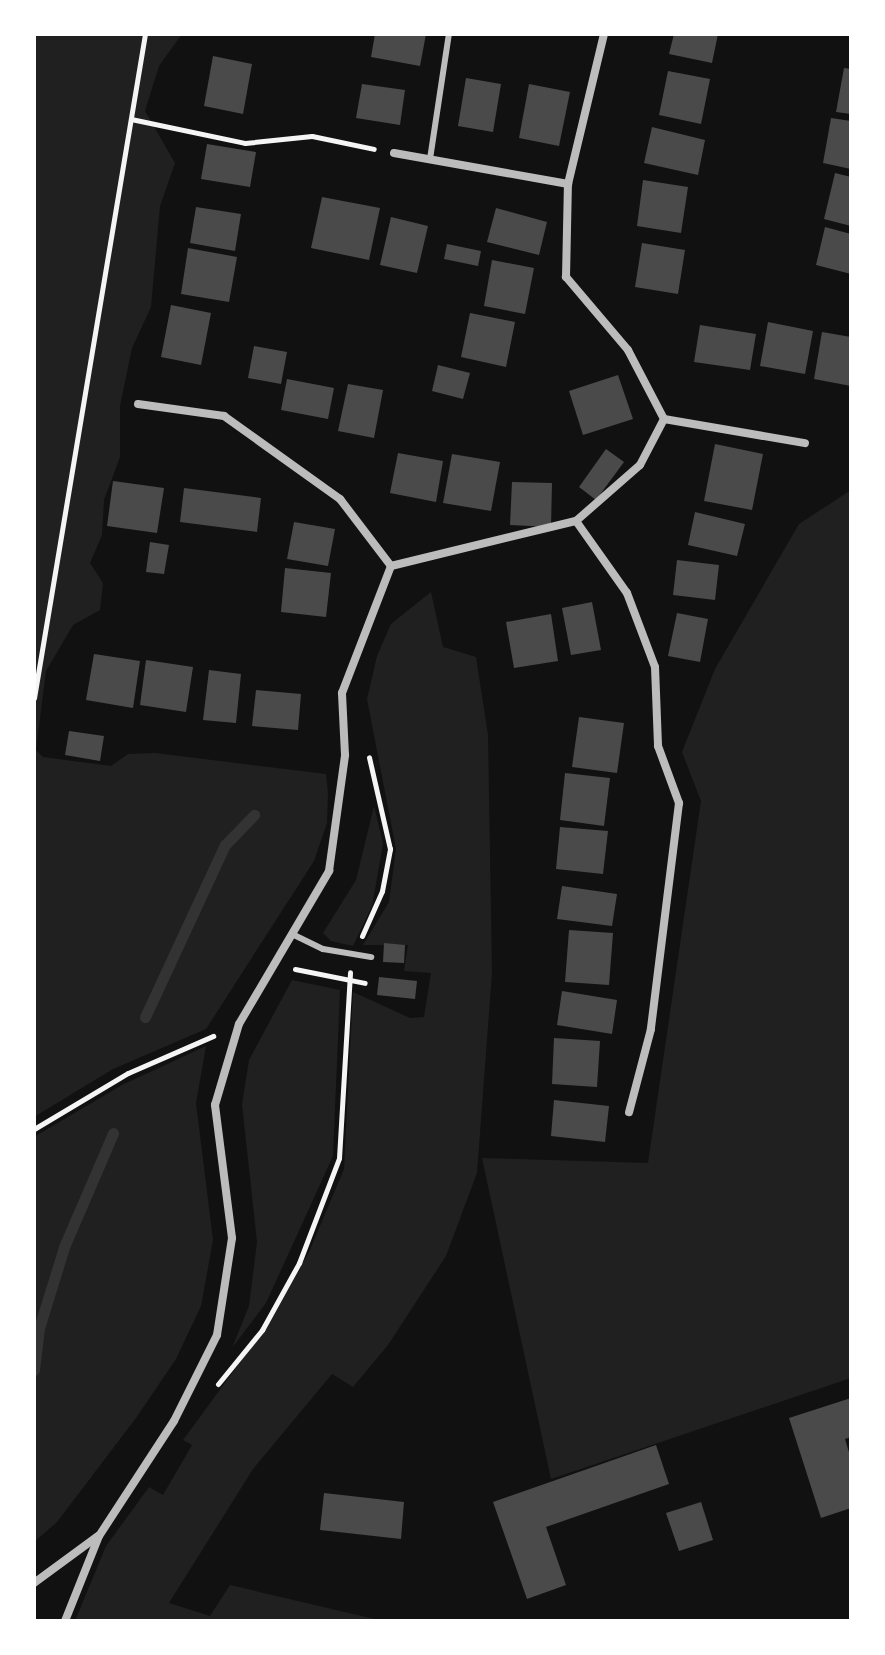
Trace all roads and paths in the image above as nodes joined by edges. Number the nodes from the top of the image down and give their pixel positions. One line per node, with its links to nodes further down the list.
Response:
1 (145, 34): 4 (path)
2 (449, 34): 6 (lane)
3 (604, 34): 7 (street)
4 (131, 119): 5 (path); 13 (path)
5 (394, 153): 6 (street)
6 (430, 159): 7 (street)
7 (568, 184): 9 (street)
8 (138, 404): 12 (street)
9 (664, 419): 10 (street); 11 (street)
10 (805, 443)
11 (576, 521): 12 (street); 22 (street)
12 (391, 566): 14 (street)
13 (34, 698)
14 (345, 755): 15 (street); 16 (path)
15 (294, 935): 16 (lane); 18 (street)
16 (354, 952): 17 (lane); 19 (path)
17 (371, 957)
18 (274, 965): 19 (path); 21 (street)
19 (348, 979): 20 (path); 24 (path)
20 (365, 983)
21 (239, 1024): 23 (path); 25 (street)
22 (629, 1112)
23 (34, 1129)
24 (209, 1392)
25 (99, 1536): 26 (street); 27 (street)
26 (34, 1583)
27 (65, 1621)

